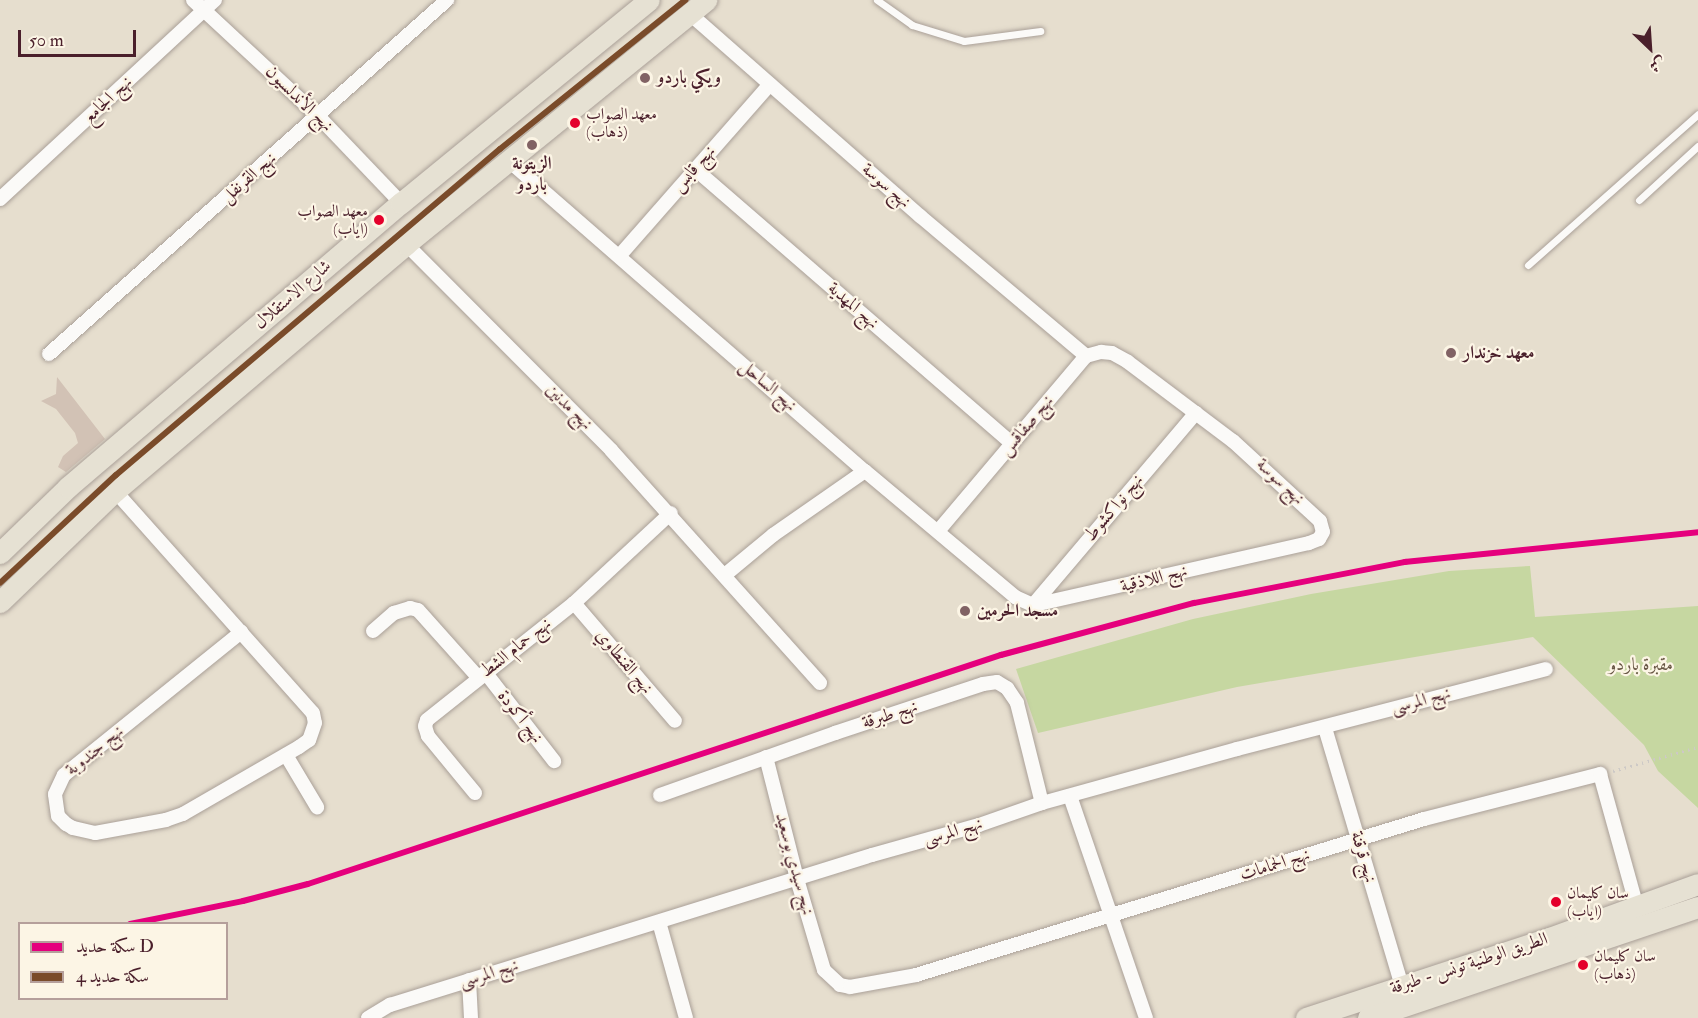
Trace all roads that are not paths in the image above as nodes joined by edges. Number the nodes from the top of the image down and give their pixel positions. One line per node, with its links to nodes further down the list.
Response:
1 (193, 0): 7 (street, نهج الأندلسيون)
2 (215, 0): 7 (street, نهج الجامع)
3 (447, 0): 12 (street, نهج القرنفل)
4 (706, 0): 8 (main road, شارع الاستقلال)
5 (877, 0): 9 (lane)
6 (640, 3): 18 (main road, شارع الاستقلال)
7 (204, 10): 12 (street, نهج الأندلسيون); 16 (street, نهج الجامع)
8 (689, 13): 10 (street, نهج سوسة); 14 (main road, شارع الاستقلال)
9 (1040, 31)
10 (770, 84): 15 (street, نهج قابس); 23 (street, نهج سوسة)
11 (1698, 114): 21 (lane)
12 (318, 116): 18 (street, نهج الأندلسيون); 22 (street, نهج القرنفل)
13 (1698, 146): 17 (lane)
14 (508, 160): 19 (main road, شارع الاستقلال); 20 (street, نهج الساحل)
15 (695, 169): 20 (street, نهج قابس); 25 (street, نهج المهدية)
16 (0, 200)
17 (1639, 200)
18 (400, 203): 31 (main road, شارع الاستقلال)
19 (406, 244): 27 (main road, شارع الاستقلال); 28 (street, نهج مدنين)
20 (620, 255): 26 (street, نهج الساحل)
21 (1528, 265)
22 (49, 354)
23 (1086, 356): 24 (street, نهج سوسة); 25 (street, نهج صفاقس)
24 (1196, 413): 30 (street, نهج سوسة); 35 (street, نهج نواكشوط)
25 (1012, 444): 29 (street, نهج صفاقس)
26 (865, 471): 29 (street, نهج الساحل); 32 (street)
27 (115, 490): 33 (main road, شارع الاستقلال); 37 (street, نهج جندوبة)
28 (670, 513): 32 (street, نهج مدنين); 34 (street, نهج حمام الشط)
29 (939, 530): 35 (street, نهج الساحل)
30 (1274, 550): 35 (street, نهج اللاذقية)
31 (0, 553)
32 (726, 574): 40 (street, نهج مدنين)
33 (0, 602)
34 (574, 603): 39 (street, نهج حمام الشط); 41 (street, نهج القنطاوي)
35 (1033, 605)
36 (374, 631): 39 (street, نهج أكودة)
37 (241, 632): 43 (street, نهج جندوبة); 43 (street, نهج جندوبة)
38 (1546, 669): 42 (street, نهج المرسى)
39 (481, 675): 45 (street, نهج أكودة); 46 (street, نهج حمام الشط)
40 (820, 683)
41 (675, 721)
42 (1325, 728): 48 (street, نهج المرسى); 51 (street, نهج قرقنة)
43 (286, 755): 50 (street)
44 (766, 757): 47 (street, نهج طبرقة); 49 (street, نهج طبرقة); 52 (street, نهج سيدي بوسعيد)
45 (554, 762)
46 (475, 793)
47 (660, 795)
48 (1070, 796): 49 (street, نهج المرسى); 56 (street)
49 (1042, 803): 52 (street, نهج المرسى)
50 (317, 807)
51 (1358, 839): 54 (street, نهج الحمامات); 56 (street, نهج الحمامات); 60 (street, نهج قرقنة)
52 (797, 879): 57 (street, نهج المرسى); 58 (street, نهج سيدي بوسعيد)
53 (1698, 885): 54 (main road, الطريق الوطنية تونس - طبرقة)
54 (1637, 907): 60 (main road, الطريق الوطنية تونس - طبرقة)
55 (1698, 907): 66 (main road, الطريق الوطنية تونس - طبرقة)
56 (1111, 916): 58 (street, نهج الحمامات); 64 (street)
57 (659, 922): 59 (street, نهج المرسى); 63 (street)
58 (824, 970)
59 (469, 980): 61 (street, نهج المرسى); 62 (street)
60 (1402, 986): 65 (main road, الطريق الوطنية تونس - طبرقة)
61 (368, 1018)
62 (471, 1018)
63 (686, 1018)
64 (1146, 1018)
65 (1306, 1018)
66 (1368, 1018)

